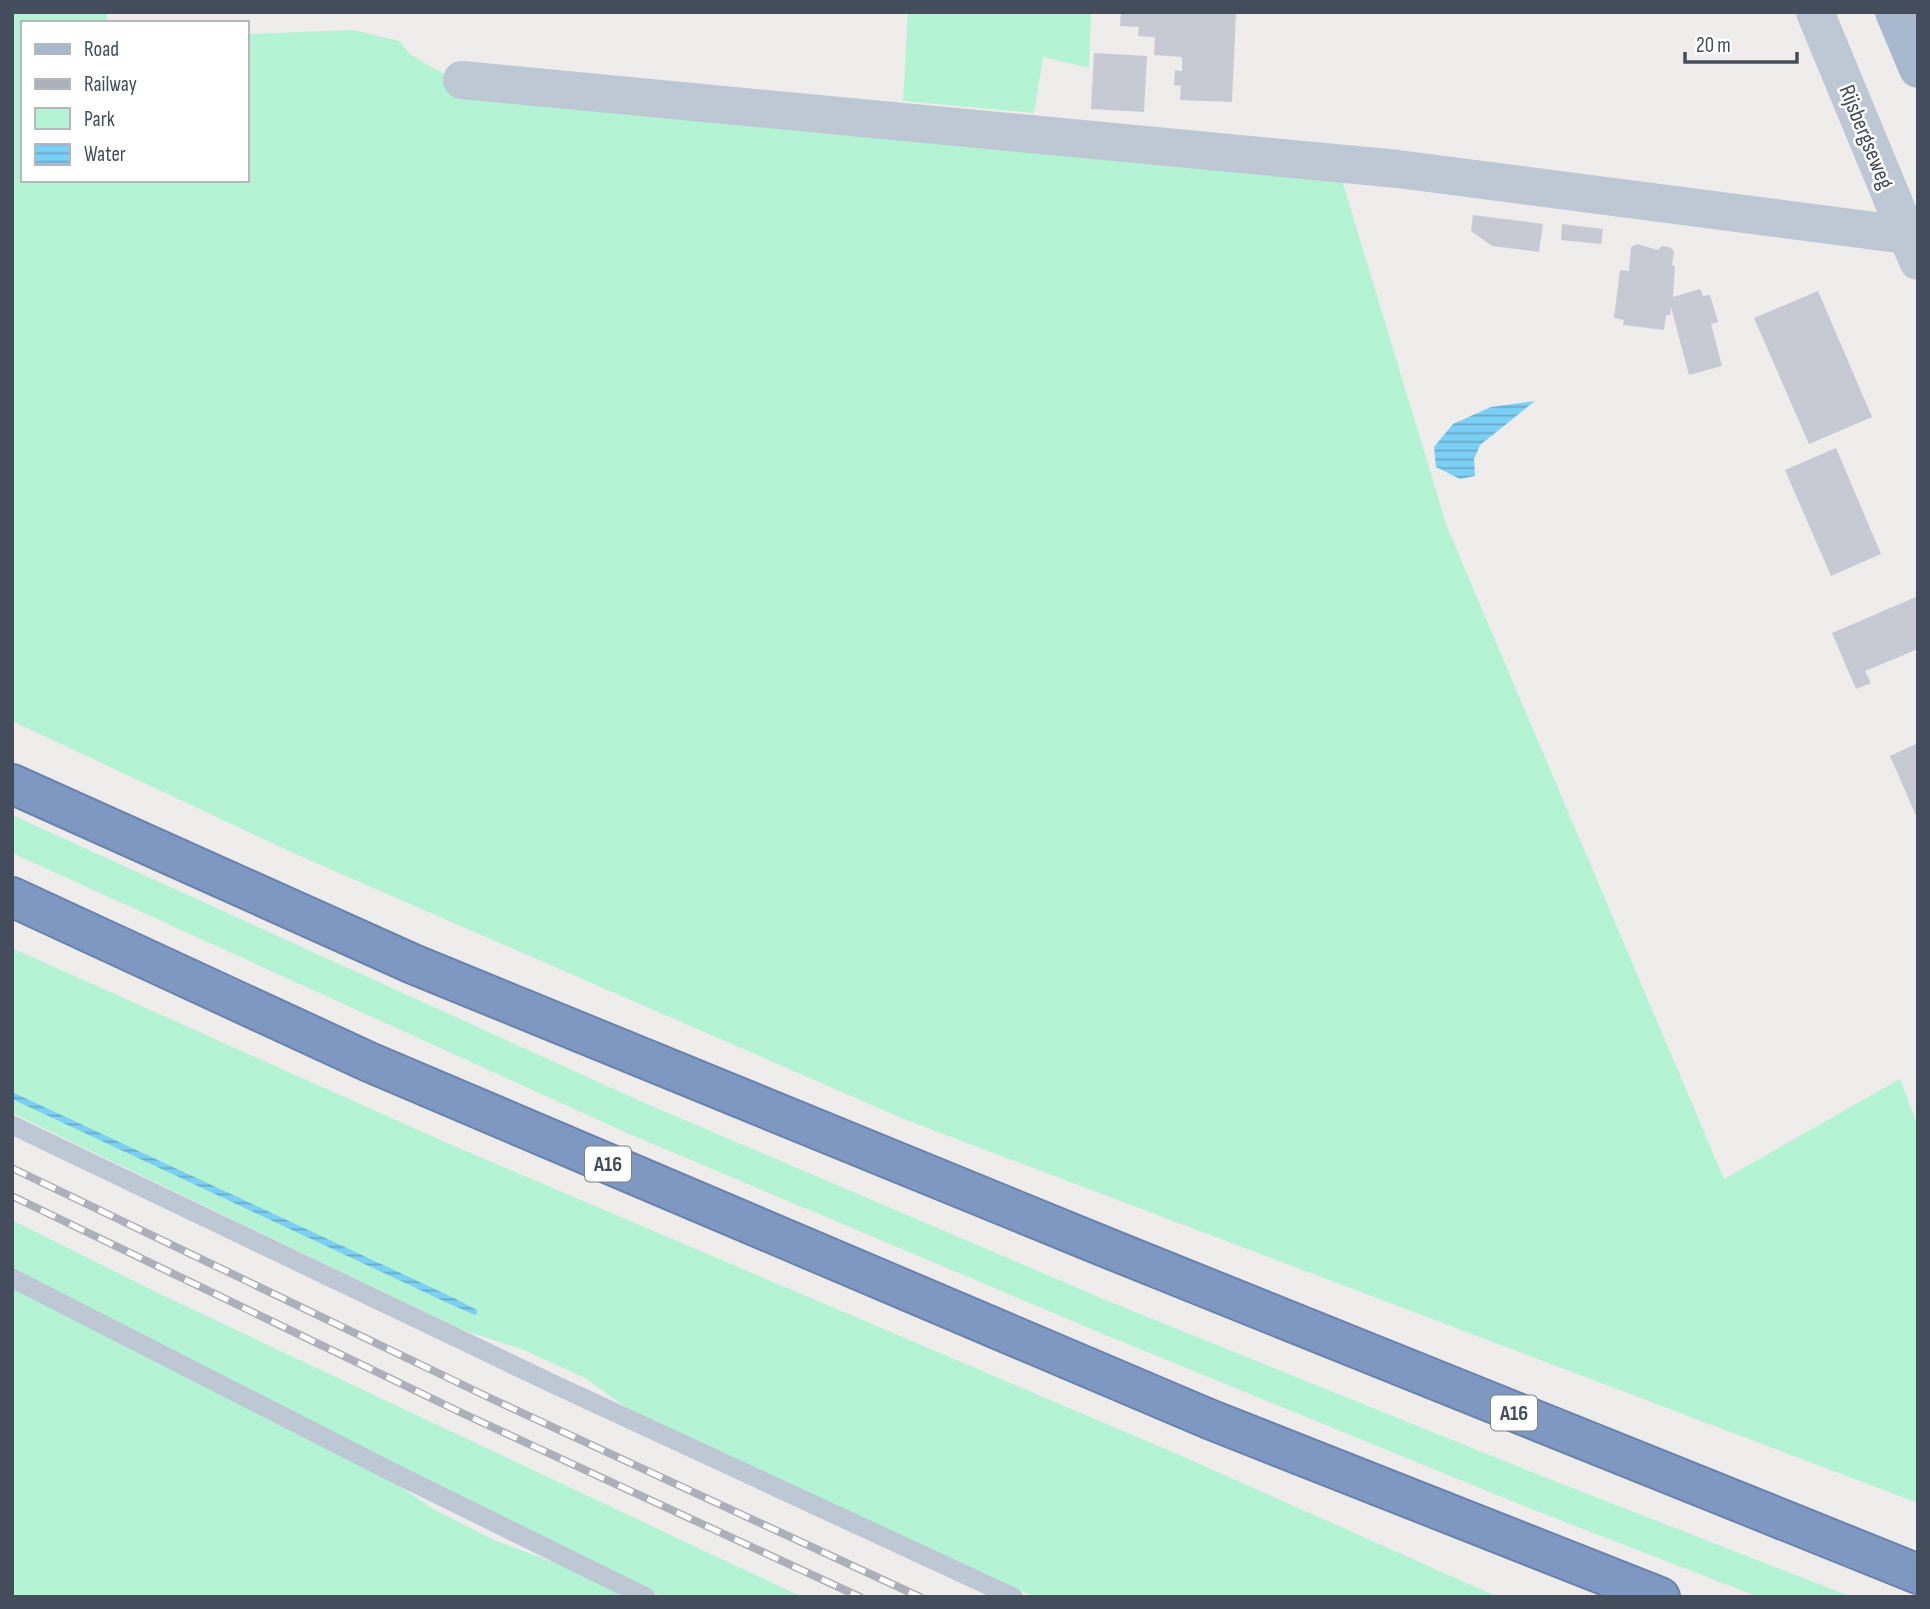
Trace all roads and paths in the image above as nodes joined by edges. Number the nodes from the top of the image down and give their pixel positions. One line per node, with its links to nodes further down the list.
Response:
1 (1815, 12): 5 (street, Rijsbergseweg)
2 (1894, 12): 3 (main road)
3 (1918, 69)
4 (462, 80): 5 (street)
5 (1912, 248)
6 (12, 784): 10 (highway, A16)
7 (12, 897): 13 (highway, A16)
8 (12, 1125): 12 (lane)
9 (12, 1278): 11 (lane)
10 (1918, 1574)
11 (646, 1597)
12 (1013, 1597)
13 (1660, 1597)

